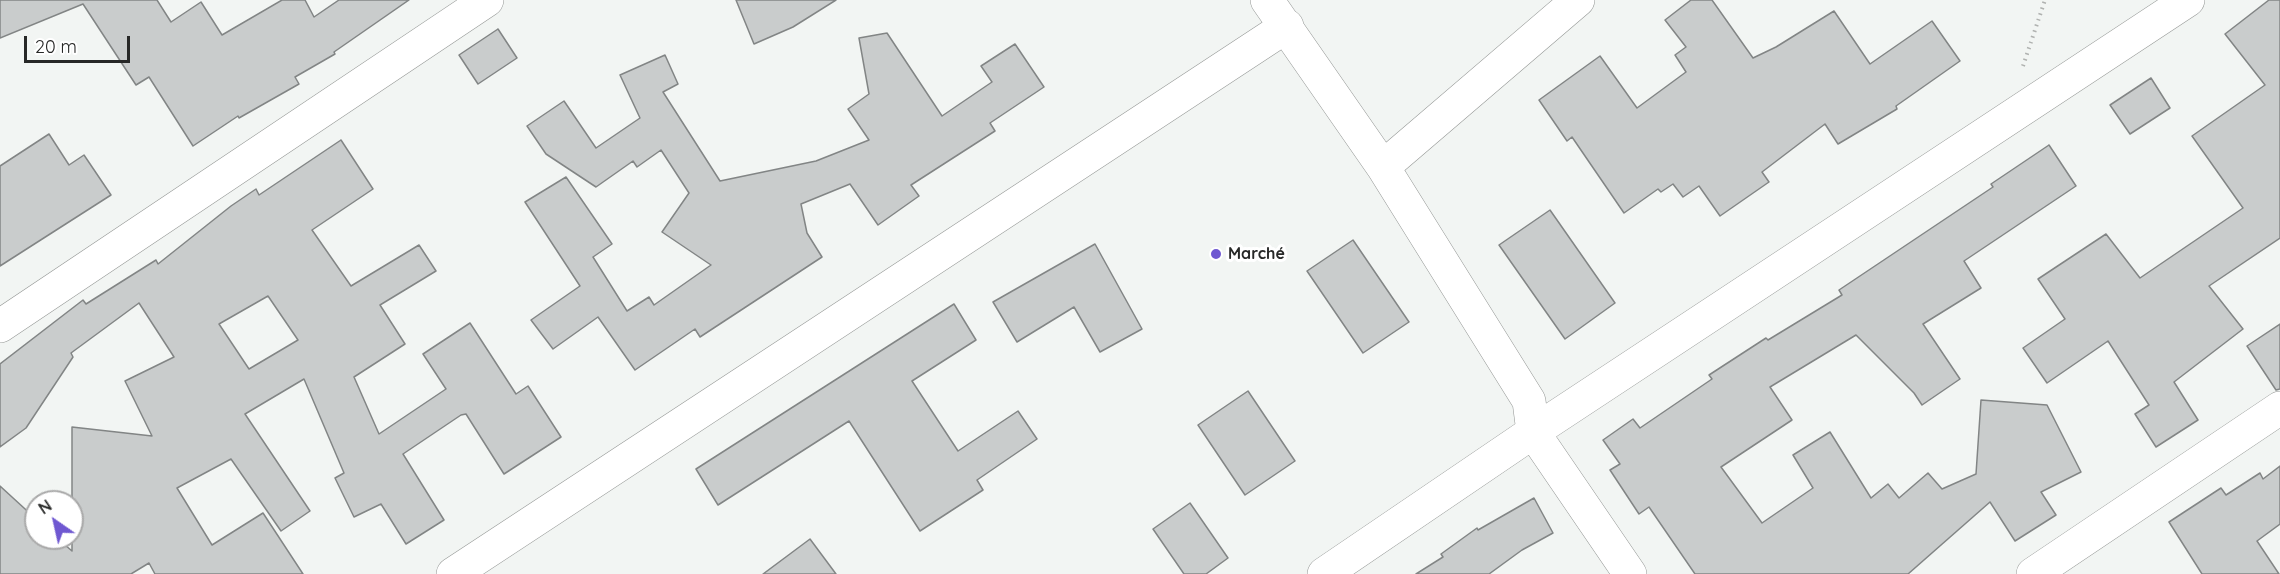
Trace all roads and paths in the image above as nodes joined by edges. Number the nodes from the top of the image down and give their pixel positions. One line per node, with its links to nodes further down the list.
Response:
1 (487, 0): 9 (street)
2 (1267, 0): 6 (street)
3 (1578, 0): 8 (street)
4 (2045, 0): 7 (path)
5 (2188, 0): 7 (street)
6 (1287, 26): 8 (street); 12 (street)
7 (2006, 121): 11 (street)
8 (1383, 167): 11 (street)
9 (0, 326)
10 (2280, 408): 15 (street)
11 (1533, 432): 13 (street); 14 (street)
12 (453, 574)
13 (1324, 574)
14 (1630, 574)
15 (2033, 574)

